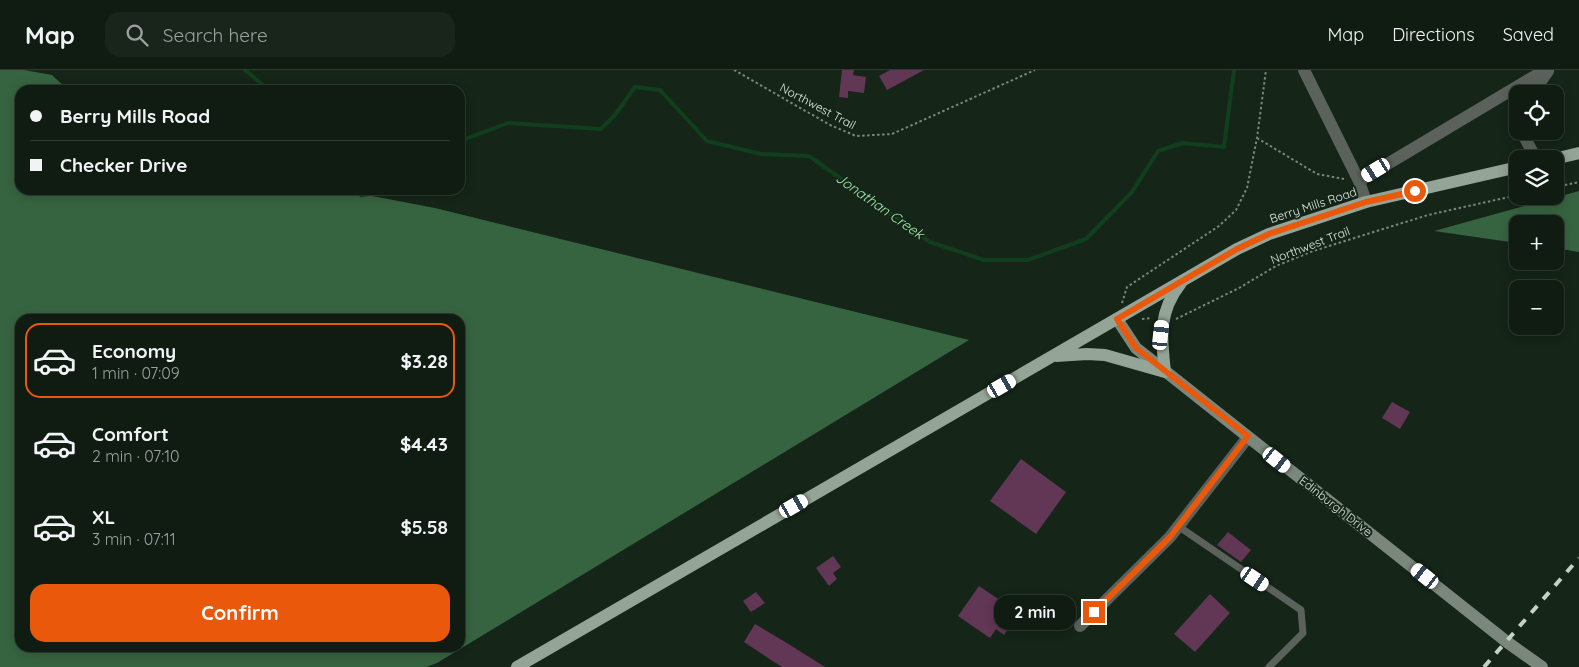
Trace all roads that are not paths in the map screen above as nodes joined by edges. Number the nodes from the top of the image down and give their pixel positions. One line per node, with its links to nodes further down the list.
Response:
1 (1304, 70): 7 (street)
2 (1547, 70): 3 (street); 7 (street)
3 (1538, 85)
4 (1579, 153): 5 (main road)
5 (1564, 157)
6 (1509, 169): 8 (main road, Berry Mills Road)
7 (1359, 180): 8 (street)
8 (1366, 202): 9 (main road, Berry Mills Road)
9 (1185, 279): 10 (main road, Berry Mills Road); 12 (main road)
10 (1117, 319): 11 (main road, Berry Mills Road); 12 (street, Edinburgh Drive)
11 (1053, 356): 12 (main road); 16 (main road, Berry Mills Road)
12 (1165, 372): 13 (street, Edinburgh Drive)
13 (1248, 436): 14 (street); 18 (street, Edinburgh Drive)
14 (1178, 526): 15 (street); 17 (lane)
15 (1080, 626)
16 (518, 667)
17 (1269, 667)
18 (1542, 667)

